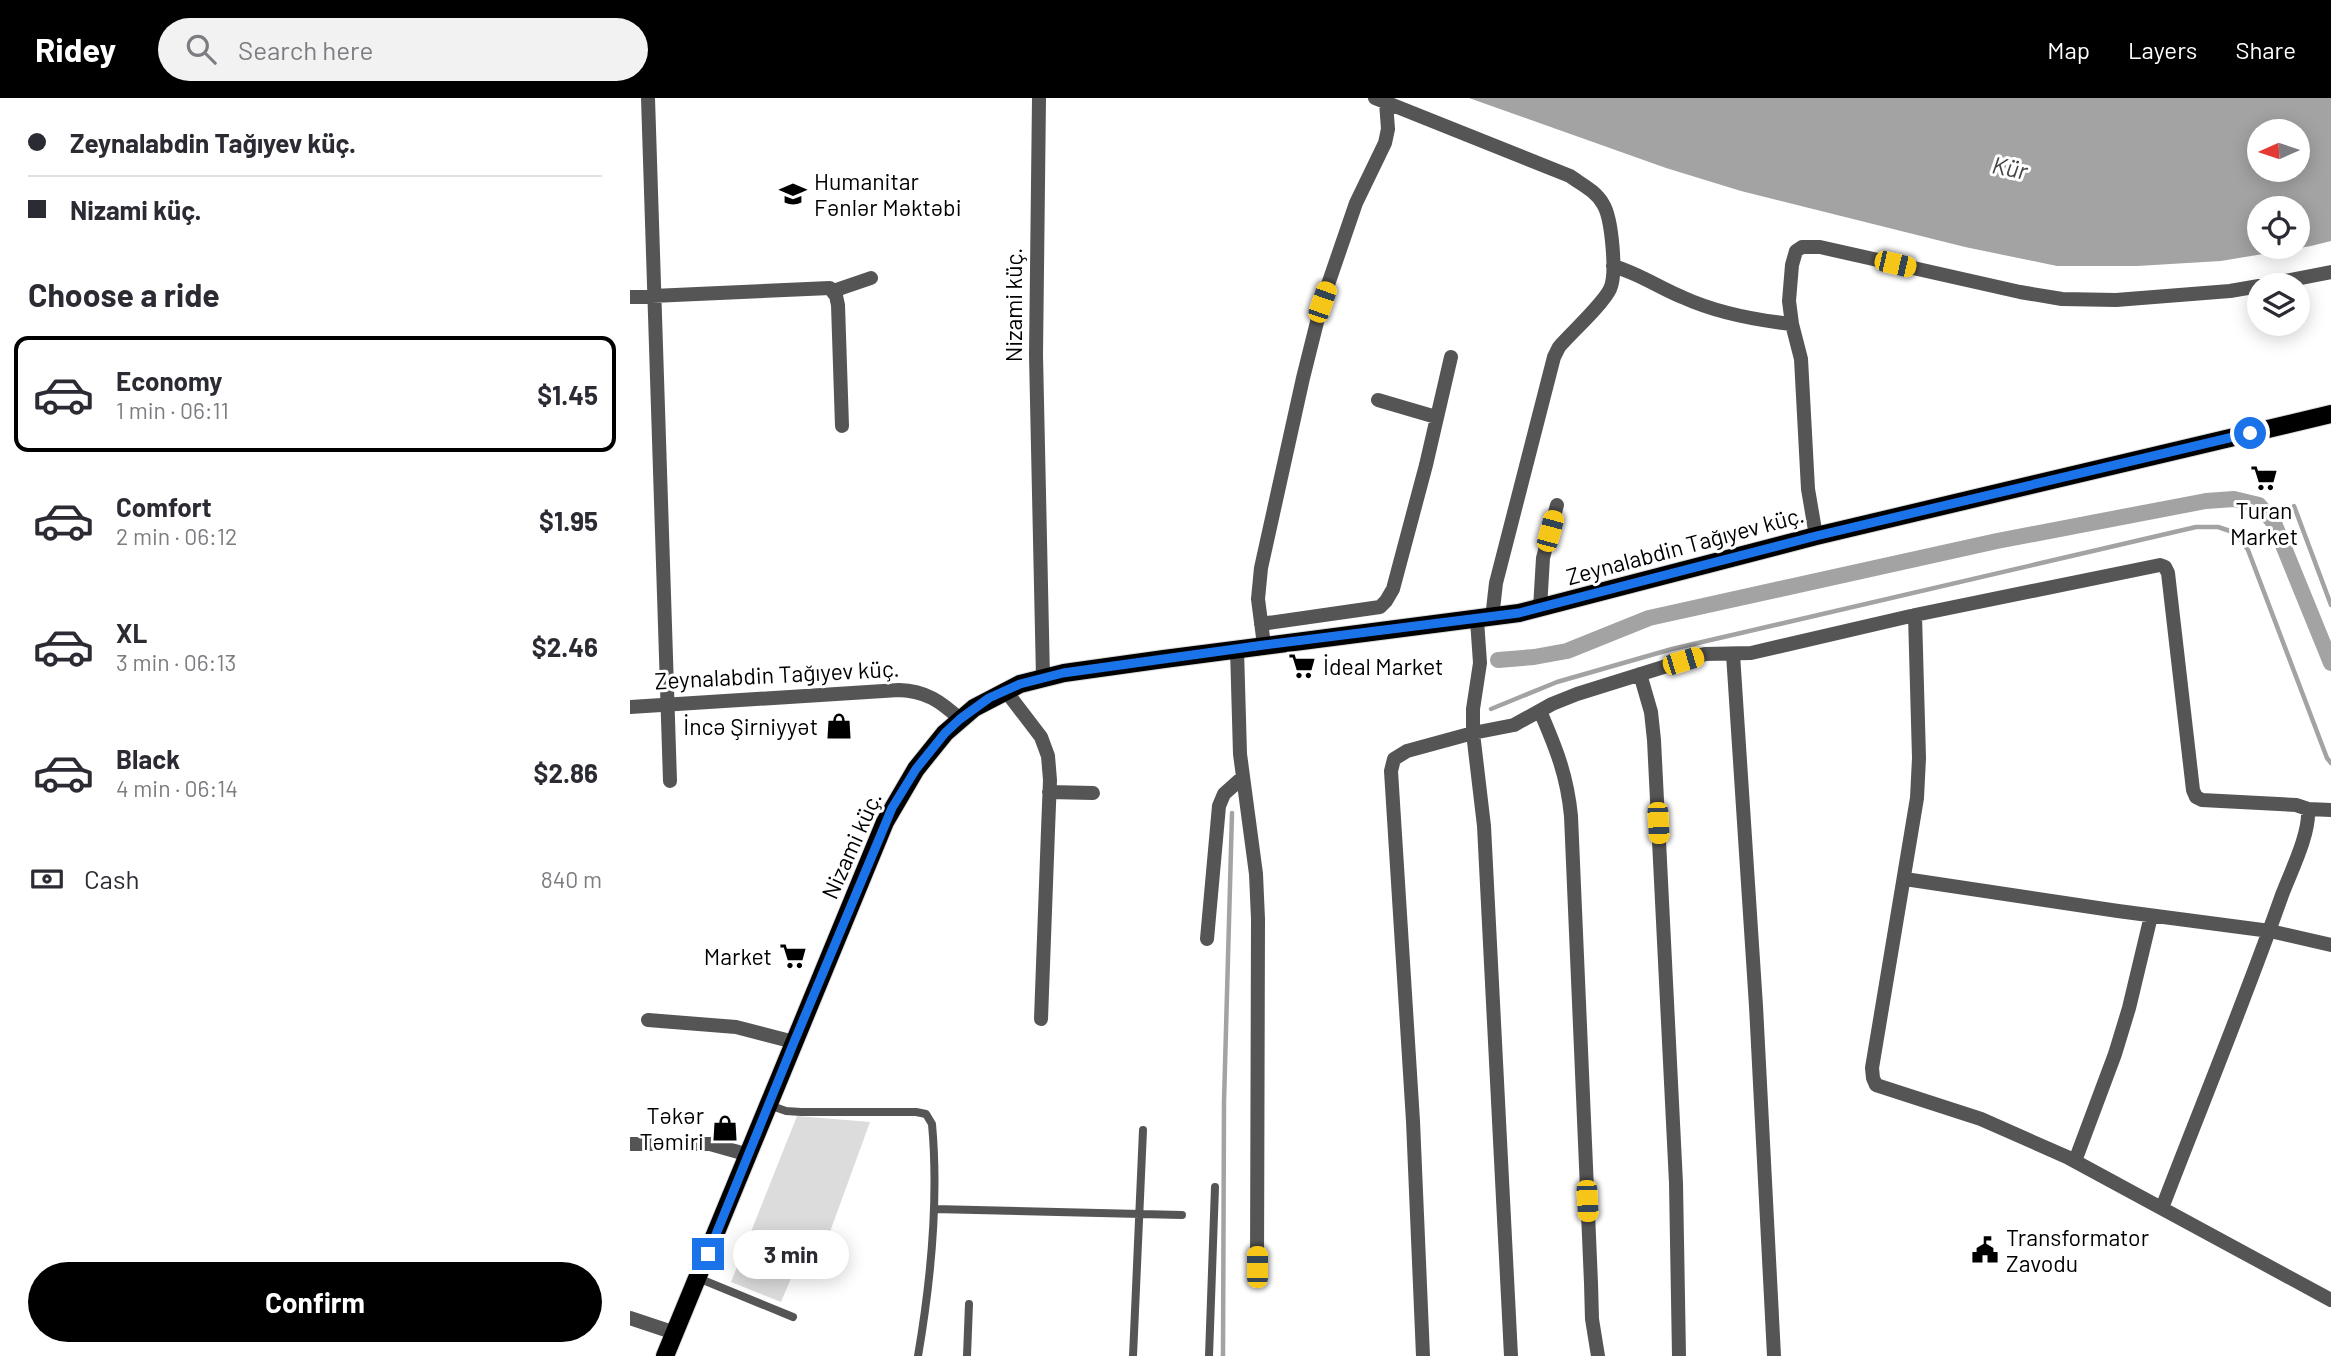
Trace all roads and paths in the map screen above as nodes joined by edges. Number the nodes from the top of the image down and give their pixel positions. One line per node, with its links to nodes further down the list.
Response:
1 (648, 98): 10 (street)
2 (1040, 98): 28 (street, Nizami küç.)
3 (1381, 100): 4 (street); 23 (street)
4 (1613, 266): 12 (street); 22 (street)
5 (2331, 272): 6 (street)
6 (2310, 276)
7 (871, 278): 9 (street)
8 (2247, 288): 12 (street)
9 (833, 292): 10 (street); 17 (street)
10 (653, 296): 11 (street); 30 (street)
11 (630, 297)
12 (1792, 324): 19 (street)
13 (1451, 358): 16 (street)
14 (1378, 400): 16 (street)
15 (2331, 414): 19 (main road, Zeynalabdin Tağıyev küç.)
16 (1436, 417): 23 (street)
17 (842, 426)
18 (1557, 505): 20 (street)
19 (1816, 536): 20 (main road, Zeynalabdin Tağıyev küç.)
20 (1540, 608): 22 (main road, Zeynalabdin Tağıyev küç.)
21 (1915, 615): 26 (street); 39 (street); 41 (street)
22 (1484, 619): 24 (main road, Zeynalabdin Tağıyev küç.); 34 (street)
23 (1261, 624): 24 (street)
24 (1264, 645): 25 (main road, Zeynalabdin Tağıyev küç.)
25 (1237, 649): 28 (main road, Zeynalabdin Tağıyev küç.); 35 (street)
26 (1733, 654): 27 (street); 75 (street)
27 (1640, 674): 32 (street); 74 (street)
28 (1043, 678): 29 (main road, Nizami küç.)
29 (1005, 690): 33 (main road, Nizami küç.); 37 (street)
30 (668, 704): 31 (street, Zeynalabdin Tağıyev küç.); 33 (street, Zeynalabdin Tağıyev küç.); 36 (street)
31 (630, 707)
32 (1540, 711): 34 (street); 73 (street)
33 (960, 719): 48 (main road, Nizami küç.)
34 (1473, 733): 71 (street); 72 (street)
35 (1244, 777): 44 (street); 59 (street)
36 (670, 781)
37 (1049, 792): 38 (street); 46 (street)
38 (1093, 793)
39 (2308, 809): 40 (street); 43 (street)
40 (2331, 810)
41 (1905, 879): 42 (street); 53 (street)
42 (2151, 916): 43 (street); 53 (street)
43 (2270, 930): 45 (street); 55 (street)
44 (1207, 939)
45 (2331, 946)
46 (1041, 1019)
47 (648, 1020): 48 (street)
48 (794, 1042): 49 (main road, Nizami küç.)
49 (769, 1105): 52 (main road, Nizami küç.); 56 (lane)
50 (1143, 1130): 57 (lane)
51 (630, 1144): 52 (street)
52 (749, 1155): 60 (main road, Nizami küç.)
53 (2075, 1161): 55 (street)
54 (1215, 1187): 70 (lane)
55 (2162, 1208): 61 (street)
56 (934, 1209): 57 (lane); 67 (lane)
57 (1139, 1214): 58 (lane); 69 (lane)
58 (1182, 1215)
59 (1257, 1267)
60 (698, 1278): 63 (lane); 65 (main road, Nizami küç.)
61 (2331, 1300)
62 (970, 1304): 68 (lane)
63 (793, 1317)
64 (630, 1318): 65 (street)
65 (675, 1333): 66 (main road, Nizami küç.)
66 (665, 1356)
67 (918, 1356)
68 (967, 1356)
69 (1133, 1356)
70 (1209, 1356)
71 (1423, 1356)
72 (1511, 1356)
73 (1598, 1356)
74 (1679, 1356)
75 (1774, 1356)

